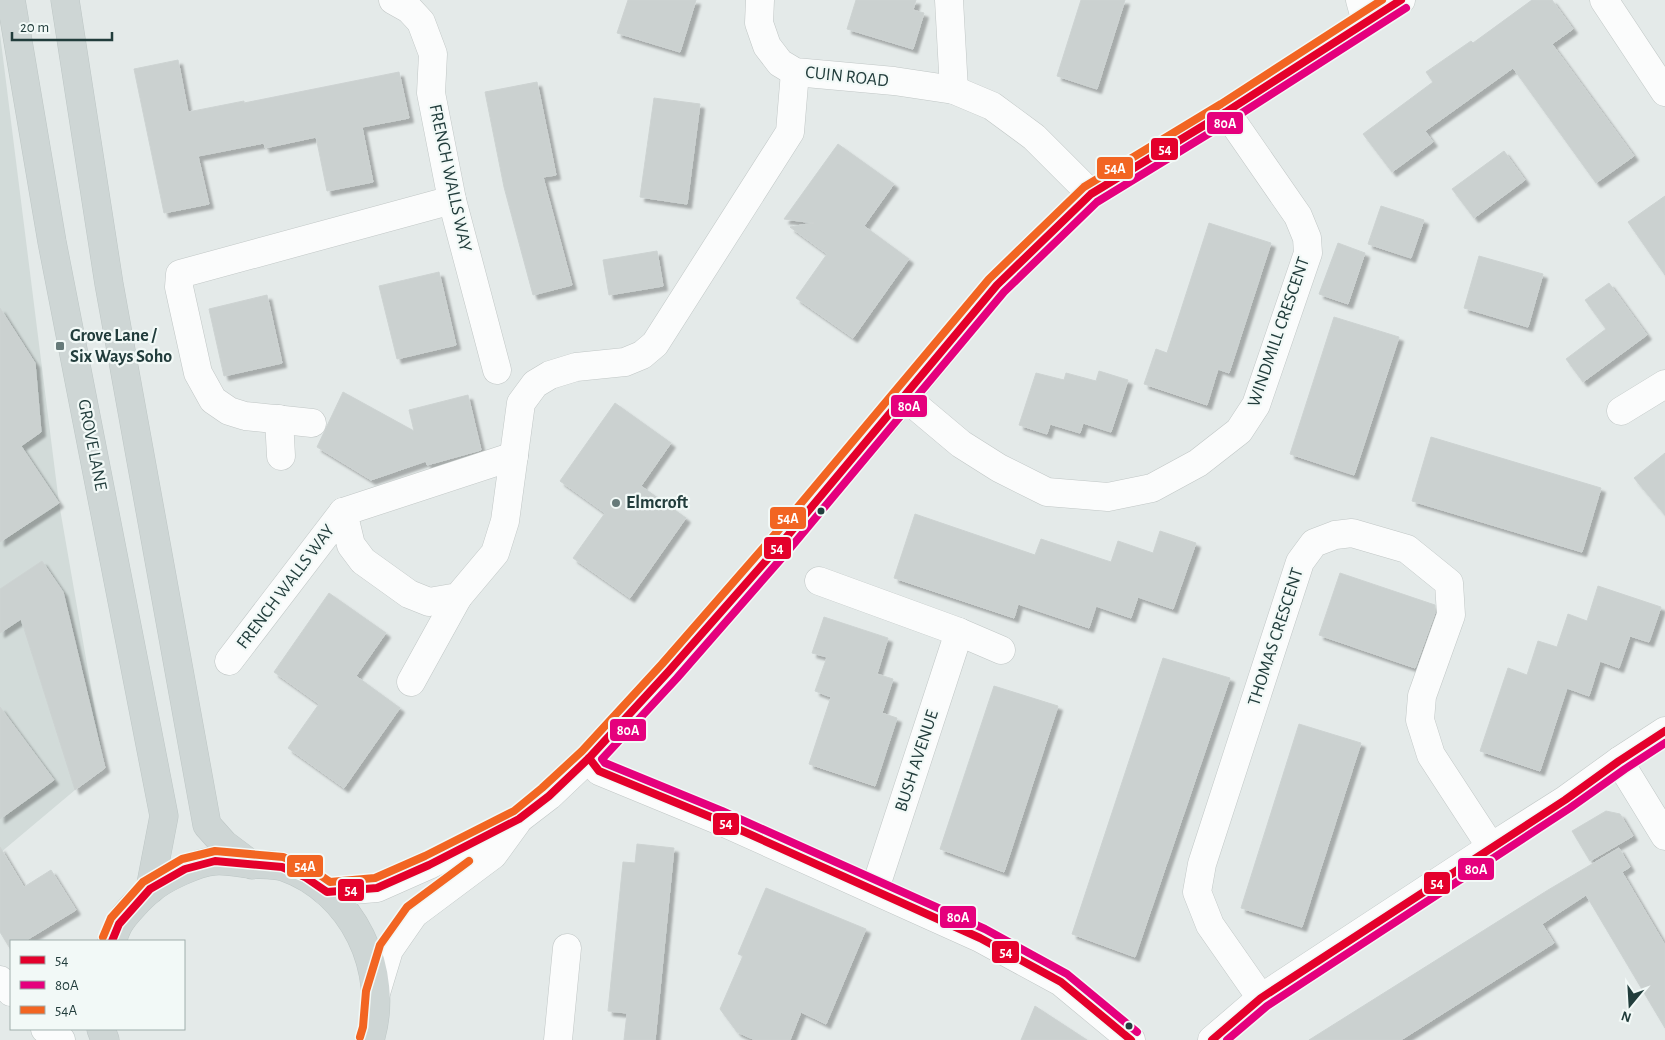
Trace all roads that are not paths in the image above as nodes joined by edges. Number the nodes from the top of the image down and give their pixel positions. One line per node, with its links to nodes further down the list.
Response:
1 (11, 0): 38 (main road, GROVE LANE)
2 (65, 0): 36 (main road)
3 (393, 0): 14 (street, FRENCH WALLS WAY)
4 (760, 0): 9 (street, CUIN ROAD)
5 (949, 0): 10 (street)
6 (1401, 0): 8 (street)
7 (1604, 0): 11 (street)
8 (1363, 11): 12 (street)
9 (795, 72): 10 (street, CUIN ROAD); 16 (street)
10 (954, 90): 13 (street, CUIN ROAD)
11 (1665, 92)
12 (1226, 112): 13 (street); 17 (street, WINDMILL CRESCENT)
13 (1091, 194): 17 (street)
14 (452, 200): 16 (street, FRENCH WALLS WAY); 19 (street)
15 (1665, 384): 18 (street)
16 (509, 388): 22 (street, FRENCH WALLS WAY)
17 (905, 397): 31 (street)
18 (1622, 411)
19 (278, 419): 20 (street); 21 (street)
20 (312, 423)
21 (281, 456)
22 (514, 456): 23 (street, FRENCH WALLS WAY); 25 (street, FRENCH WALLS WAY)
23 (343, 512): 25 (street, FRENCH WALLS WAY); 28 (street, FRENCH WALLS WAY)
24 (819, 581): 26 (street)
25 (458, 597): 29 (street)
26 (959, 632): 27 (street); 37 (street, BUSH AVENUE)
27 (1001, 650)
28 (229, 662)
29 (411, 682)
30 (1665, 731): 32 (street)
31 (589, 758): 33 (street); 37 (street)
32 (1619, 761): 34 (street); 35 (street)
33 (519, 819): 39 (street); 44 (street)
34 (1665, 836)
35 (1490, 847): 45 (street); 45 (street, THOMAS CRESCENT)
36 (252, 865): 38 (main road); 39 (main road)
37 (875, 889): 50 (street)
38 (150, 890): 40 (main road)
39 (327, 892): 44 (main road)
40 (112, 940)
41 (567, 948): 49 (street)
42 (0, 980): 43 (street)
43 (10, 991)
44 (376, 993): 48 (main road)
45 (1261, 998): 51 (street)
46 (46, 1030): 47 (street)
47 (61, 1040)
48 (370, 1040)
49 (558, 1040)
50 (1131, 1040)
51 (1212, 1040)

